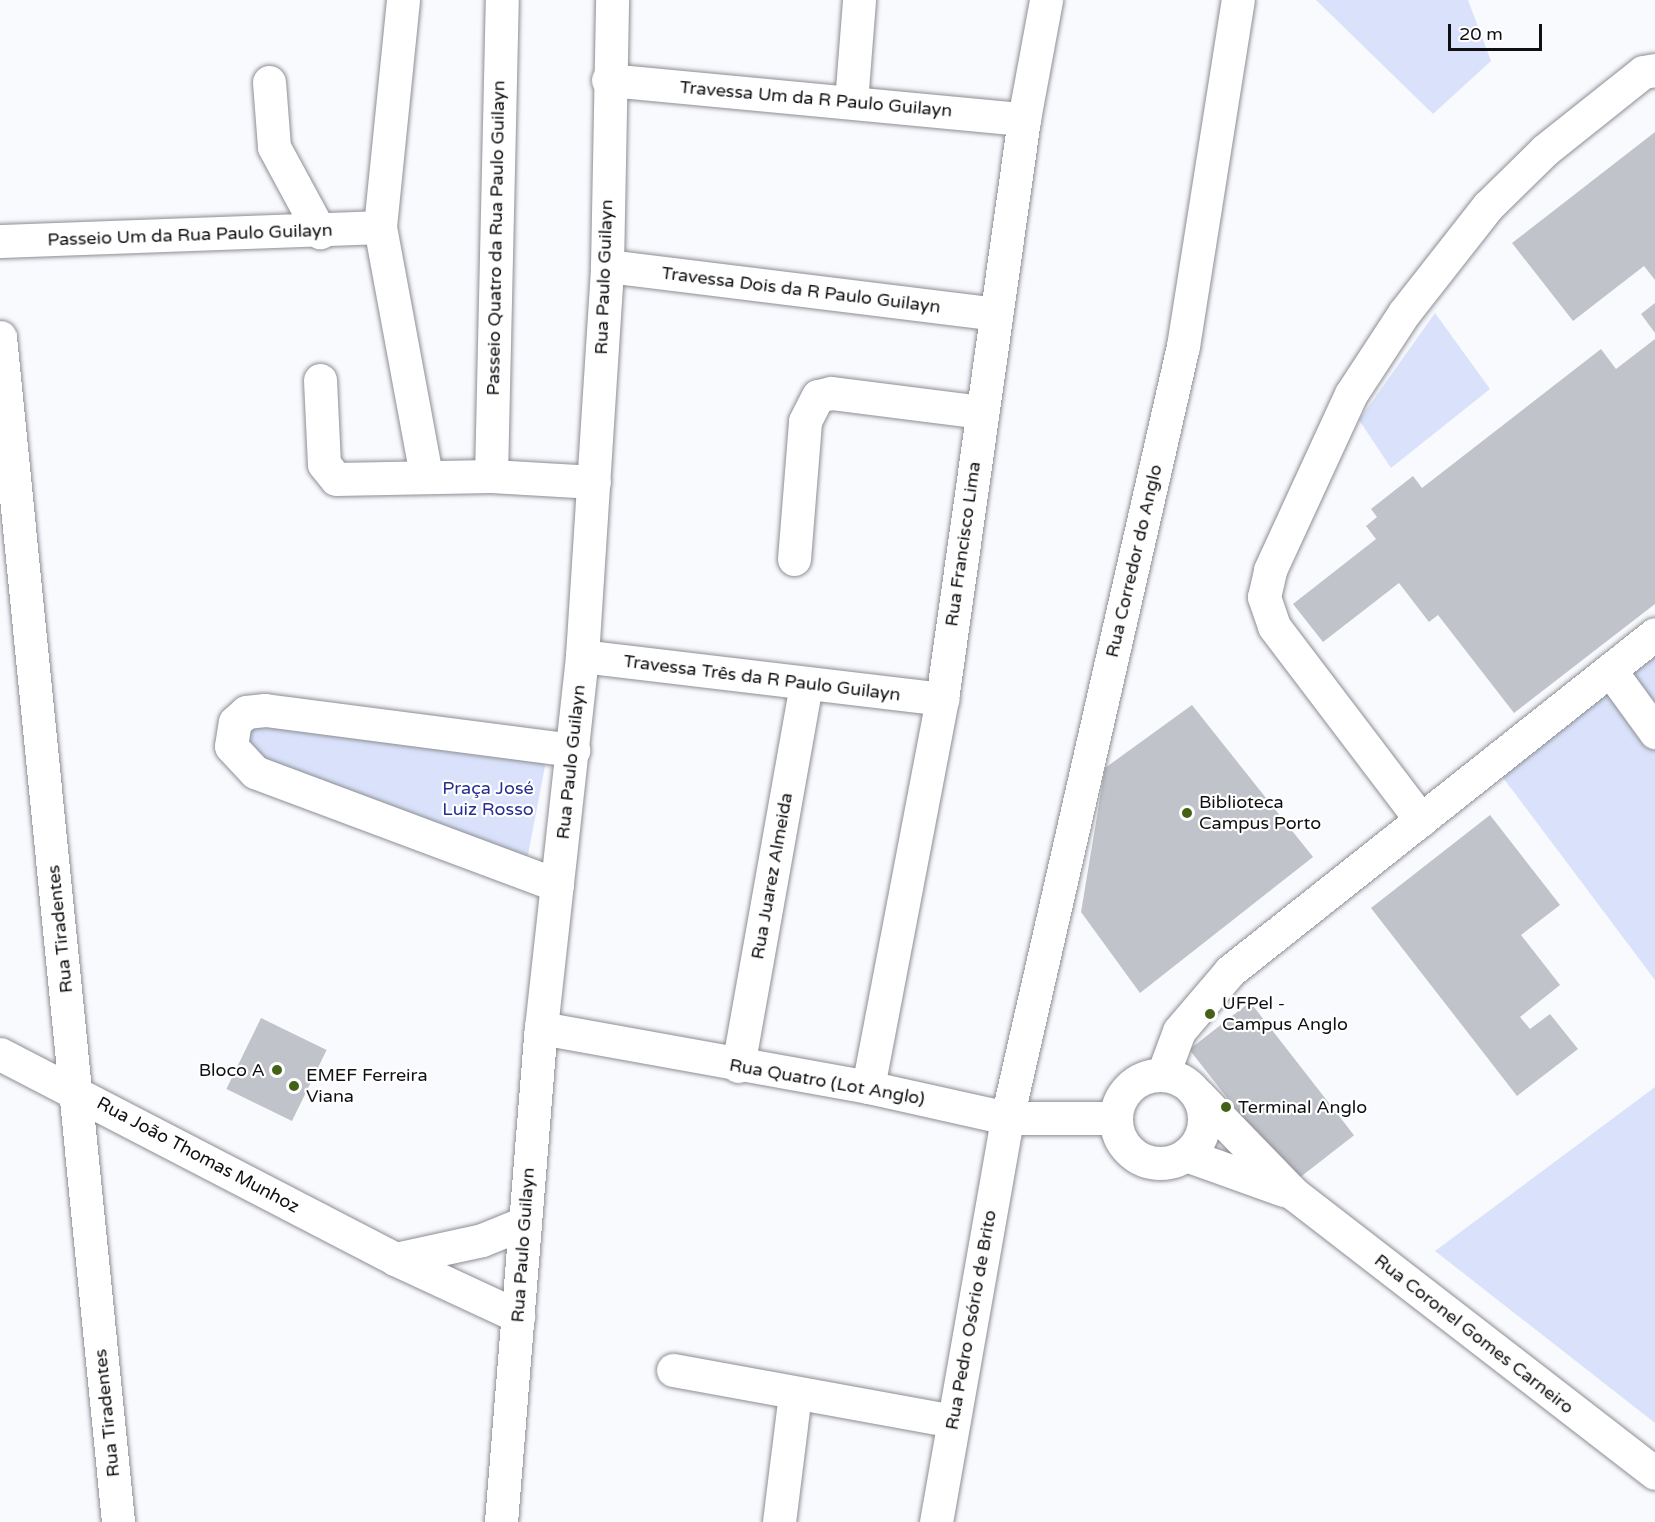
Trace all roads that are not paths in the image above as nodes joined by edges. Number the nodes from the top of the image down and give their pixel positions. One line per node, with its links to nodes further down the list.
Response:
1 (403, 0): 12 (street)
2 (502, 0): 21 (street, Passeio Quatro da Rua Paulo Guilayn)
3 (612, 0): 8 (street, Rua Paulo Guilayn)
4 (859, 0): 10 (street)
5 (1046, 0): 11 (street, Rua Francisco Lima)
6 (1238, 0): 40 (street, Rua Corredor do Anglo)
7 (1655, 69): 31 (street)
8 (608, 80): 10 (street, Travessa Um da R Paulo Guilayn); 15 (street, Rua Paulo Guilayn)
9 (269, 82): 13 (street)
10 (851, 102): 11 (street, Travessa Um da R Paulo Guilayn)
11 (1024, 119): 16 (street, Rua Francisco Lima)
12 (380, 227): 13 (street, Passeio Um da Rua Paulo Guilayn); 20 (street)
13 (320, 232): 14 (street, Passeio Um da Rua Paulo Guilayn)
14 (0, 241)
15 (607, 266): 16 (street, Travessa Dois da R Paulo Guilayn); 22 (street, Rua Paulo Guilayn)
16 (996, 314): 19 (street, Rua Francisco Lima)
17 (0, 337): 38 (street, Rua Tiradentes)
18 (320, 380): 20 (street)
19 (982, 412): 23 (street); 28 (street, Rua Francisco Lima)
20 (426, 476): 21 (street)
21 (491, 476): 22 (street)
22 (594, 482): 25 (street, Rua Paulo Guilayn)
23 (794, 559)
24 (1655, 634): 26 (street)
25 (582, 656): 27 (street, Travessa Três da R Paulo Guilayn); 30 (street, Rua Paulo Guilayn)
26 (1610, 670): 29 (street); 31 (street)
27 (806, 685): 28 (street, Travessa Três da R Paulo Guilayn); 35 (street, Rua Juarez Almeida)
28 (942, 699): 37 (street, Rua Francisco Lima)
29 (1655, 732)
30 (573, 750): 32 (street, Rua Paulo Guilayn); 32 (street)
31 (1421, 820): 36 (street)
32 (557, 885): 33 (street, Rua Paulo Guilayn)
33 (541, 1028): 35 (street, Rua Quatro (Lot Anglo)); 44 (street, Rua Paulo Guilayn)
34 (0, 1054): 38 (street, Rua João Thomas Munhoz)
35 (738, 1066): 37 (street, Rua Quatro (Lot Anglo))
36 (1163, 1074): 39 (street); 41 (street)
37 (868, 1087): 40 (street, Rua Quatro (Lot Anglo))
38 (76, 1091): 45 (street, Rua João Thomas Munhoz); 51 (street, Rua Tiradentes)
39 (1198, 1095): 42 (street); 43 (street, Rua Coronel Gomes Carneiro)
40 (1007, 1118): 41 (street, Rua Quatro (Lot Anglo)); 49 (street, Rua Pedro Osório de Brito)
41 (1115, 1118): 42 (street)
42 (1186, 1155): 43 (street, Rua Coronel Gomes Carneiro)
43 (1294, 1194): 50 (street, Rua Coronel Gomes Carneiro)
44 (524, 1223): 45 (street); 46 (street, Rua Paulo Guilayn)
45 (395, 1259): 46 (street, Rua João Thomas Munhoz)
46 (518, 1316): 52 (street, Rua Paulo Guilayn)
47 (673, 1370): 48 (street)
48 (795, 1393): 49 (street); 53 (street)
49 (953, 1421): 54 (street, Rua Pedro Osório de Brito)
50 (1655, 1473)
51 (118, 1522)
52 (501, 1522)
53 (779, 1522)
54 (936, 1522)

